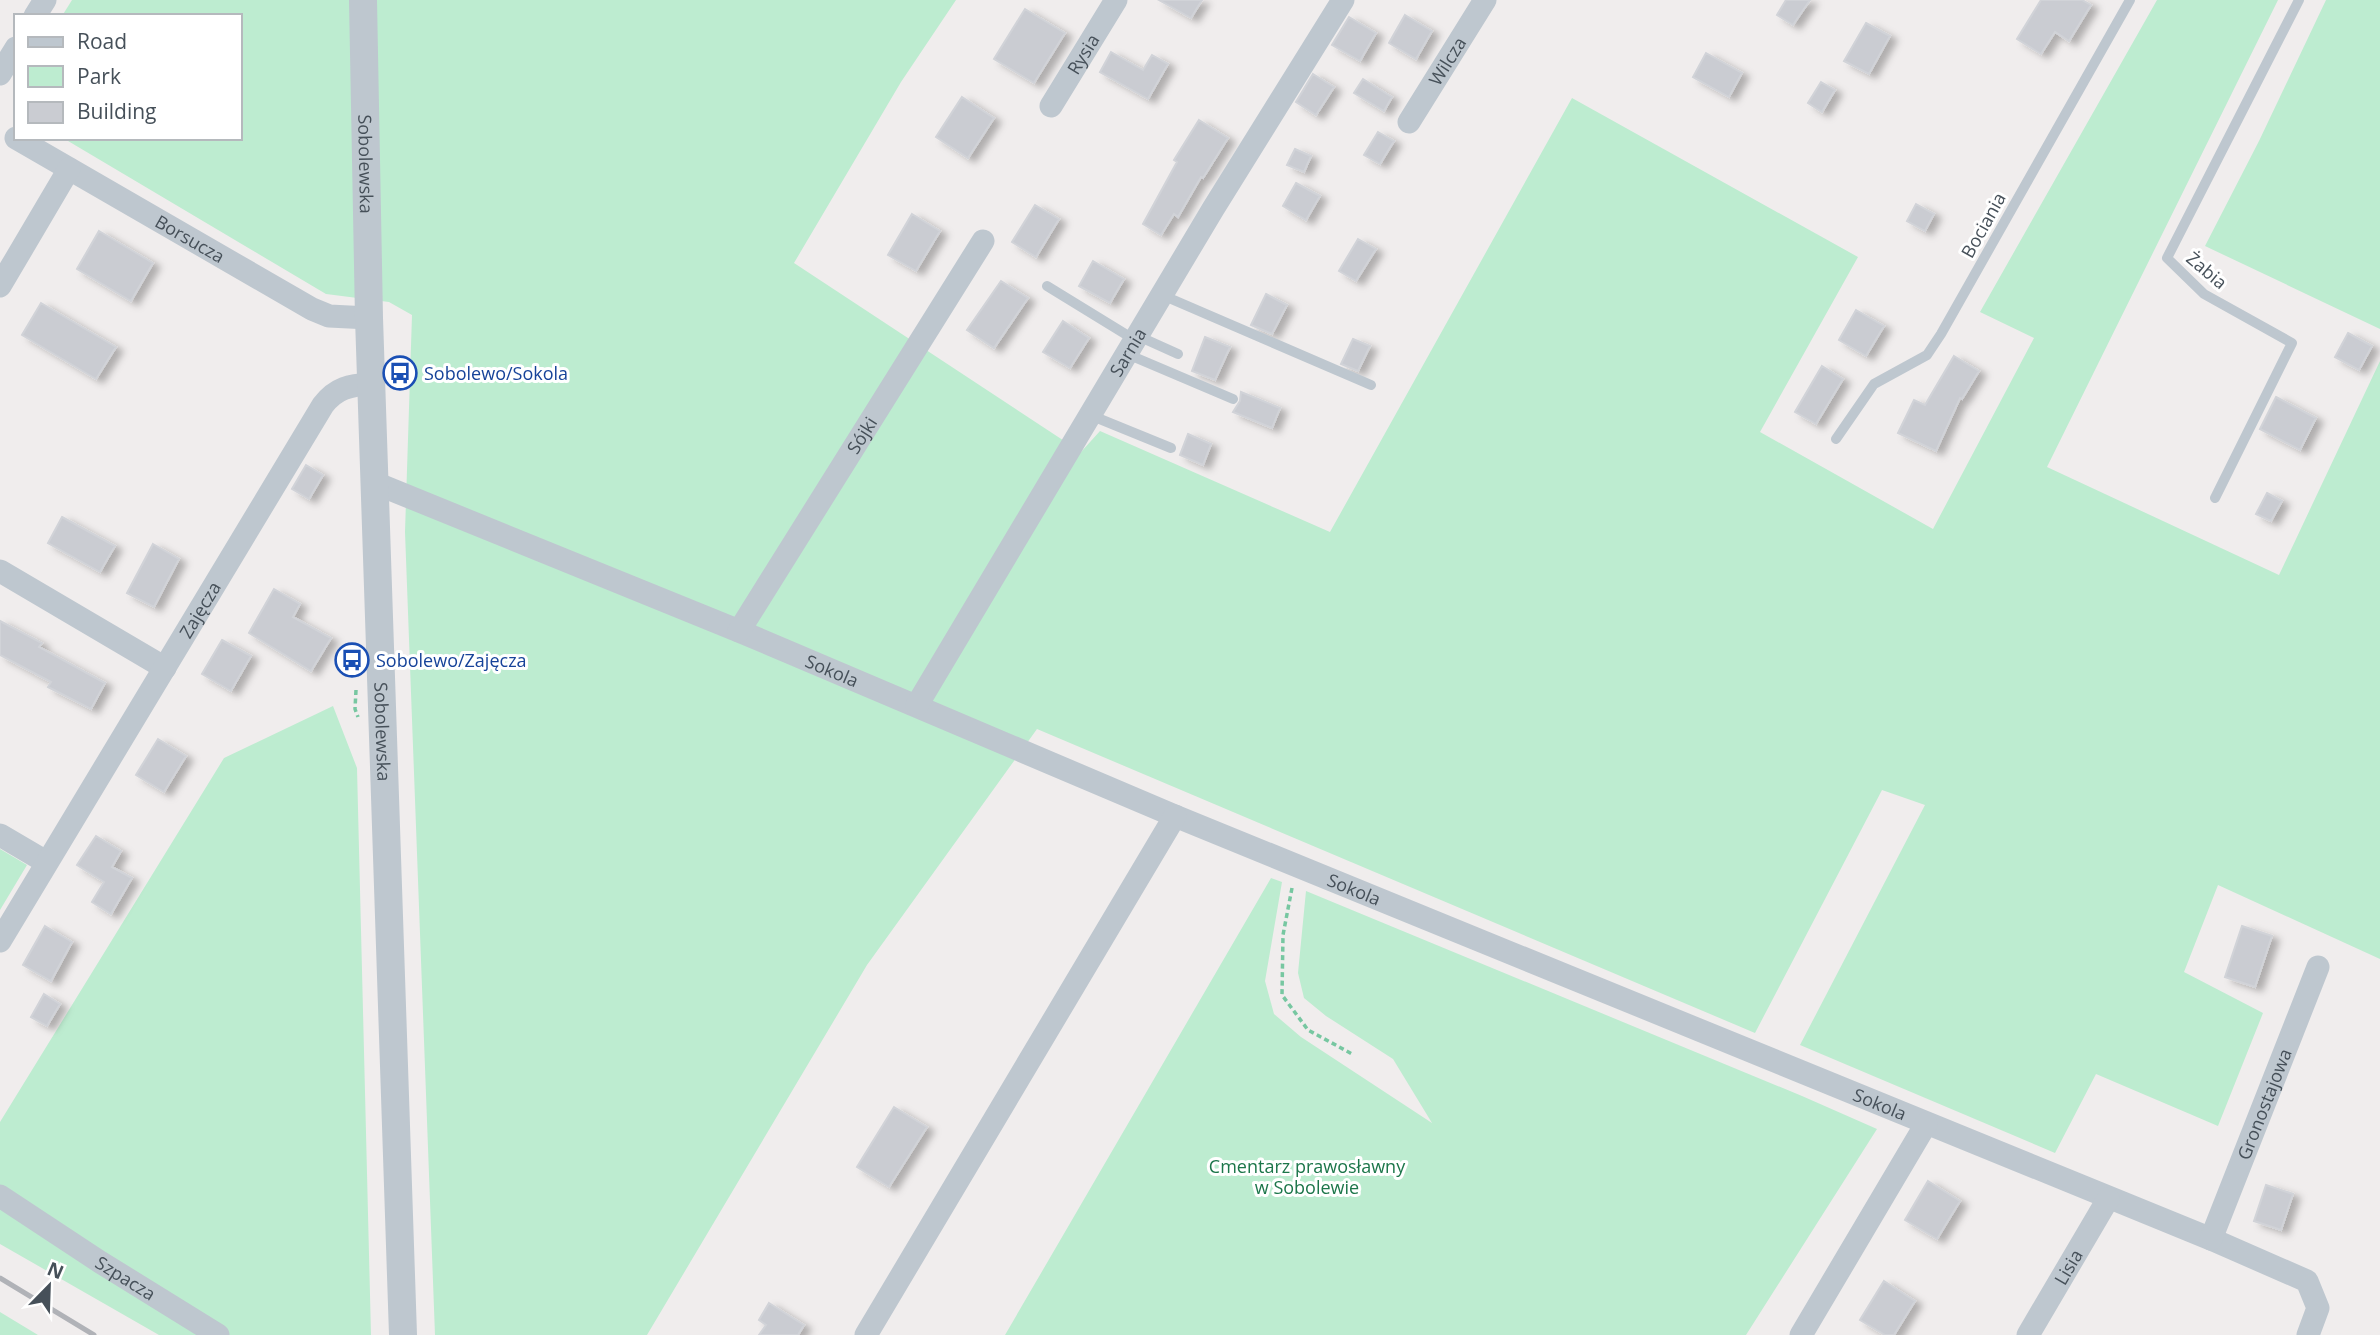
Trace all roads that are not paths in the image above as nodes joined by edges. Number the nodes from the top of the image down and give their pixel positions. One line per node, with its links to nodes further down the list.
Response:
1 (363, 0): 17 (street, Sobolewska)
2 (1116, 0): 9 (street, Rysia)
3 (1343, 0): 16 (street, Sarnia)
4 (1485, 0): 10 (street, Wilcza)
5 (2130, 0): 24 (lane, Bociania)
6 (2299, 0): 27 (lane, Żabia)
7 (14, 51): 8 (street)
8 (0, 74)
9 (1051, 106)
10 (1409, 122)
11 (19, 140): 12 (street, Borsucza)
12 (69, 169): 15 (street); 17 (street, Borsucza)
13 (984, 241): 29 (street, Sójki)
14 (1047, 285): 18 (lane)
15 (0, 286)
16 (1162, 295): 18 (street, Sarnia); 21 (lane)
17 (369, 318): 20 (street, Sobolewska)
18 (1133, 343): 19 (lane); 22 (lane); 23 (street, Sarnia)
19 (1178, 354)
20 (371, 384): 26 (street, Sobolewska); 30 (street, Zajęcza)
21 (1371, 385)
22 (1233, 399)
23 (1090, 415): 25 (lane); 31 (street, Sarnia)
24 (1836, 439)
25 (1171, 447)
26 (374, 483): 29 (street, Sokola); 42 (street, Sobolewska)
27 (2216, 498)
28 (0, 571): 30 (street)
29 (739, 631): 31 (street, Sokola)
30 (165, 668): 34 (street, Zajęcza)
31 (918, 705): 32 (street, Sokola)
32 (1175, 816): 37 (street, Sokola); 43 (street)
33 (0, 835): 34 (street)
34 (46, 862): 35 (street, Zajęcza)
35 (0, 941)
36 (2318, 967): 40 (street, Gronostajowa)
37 (1926, 1124): 39 (street, Sokola); 44 (street)
38 (0, 1196): 41 (street, Szpacza)
39 (2108, 1199): 40 (street, Sokola); 45 (street, Lisia)
40 (2211, 1239): 46 (street, Sokola)
41 (218, 1335)
42 (403, 1335)
43 (866, 1335)
44 (1801, 1335)
45 (2028, 1335)
46 (2308, 1335)

